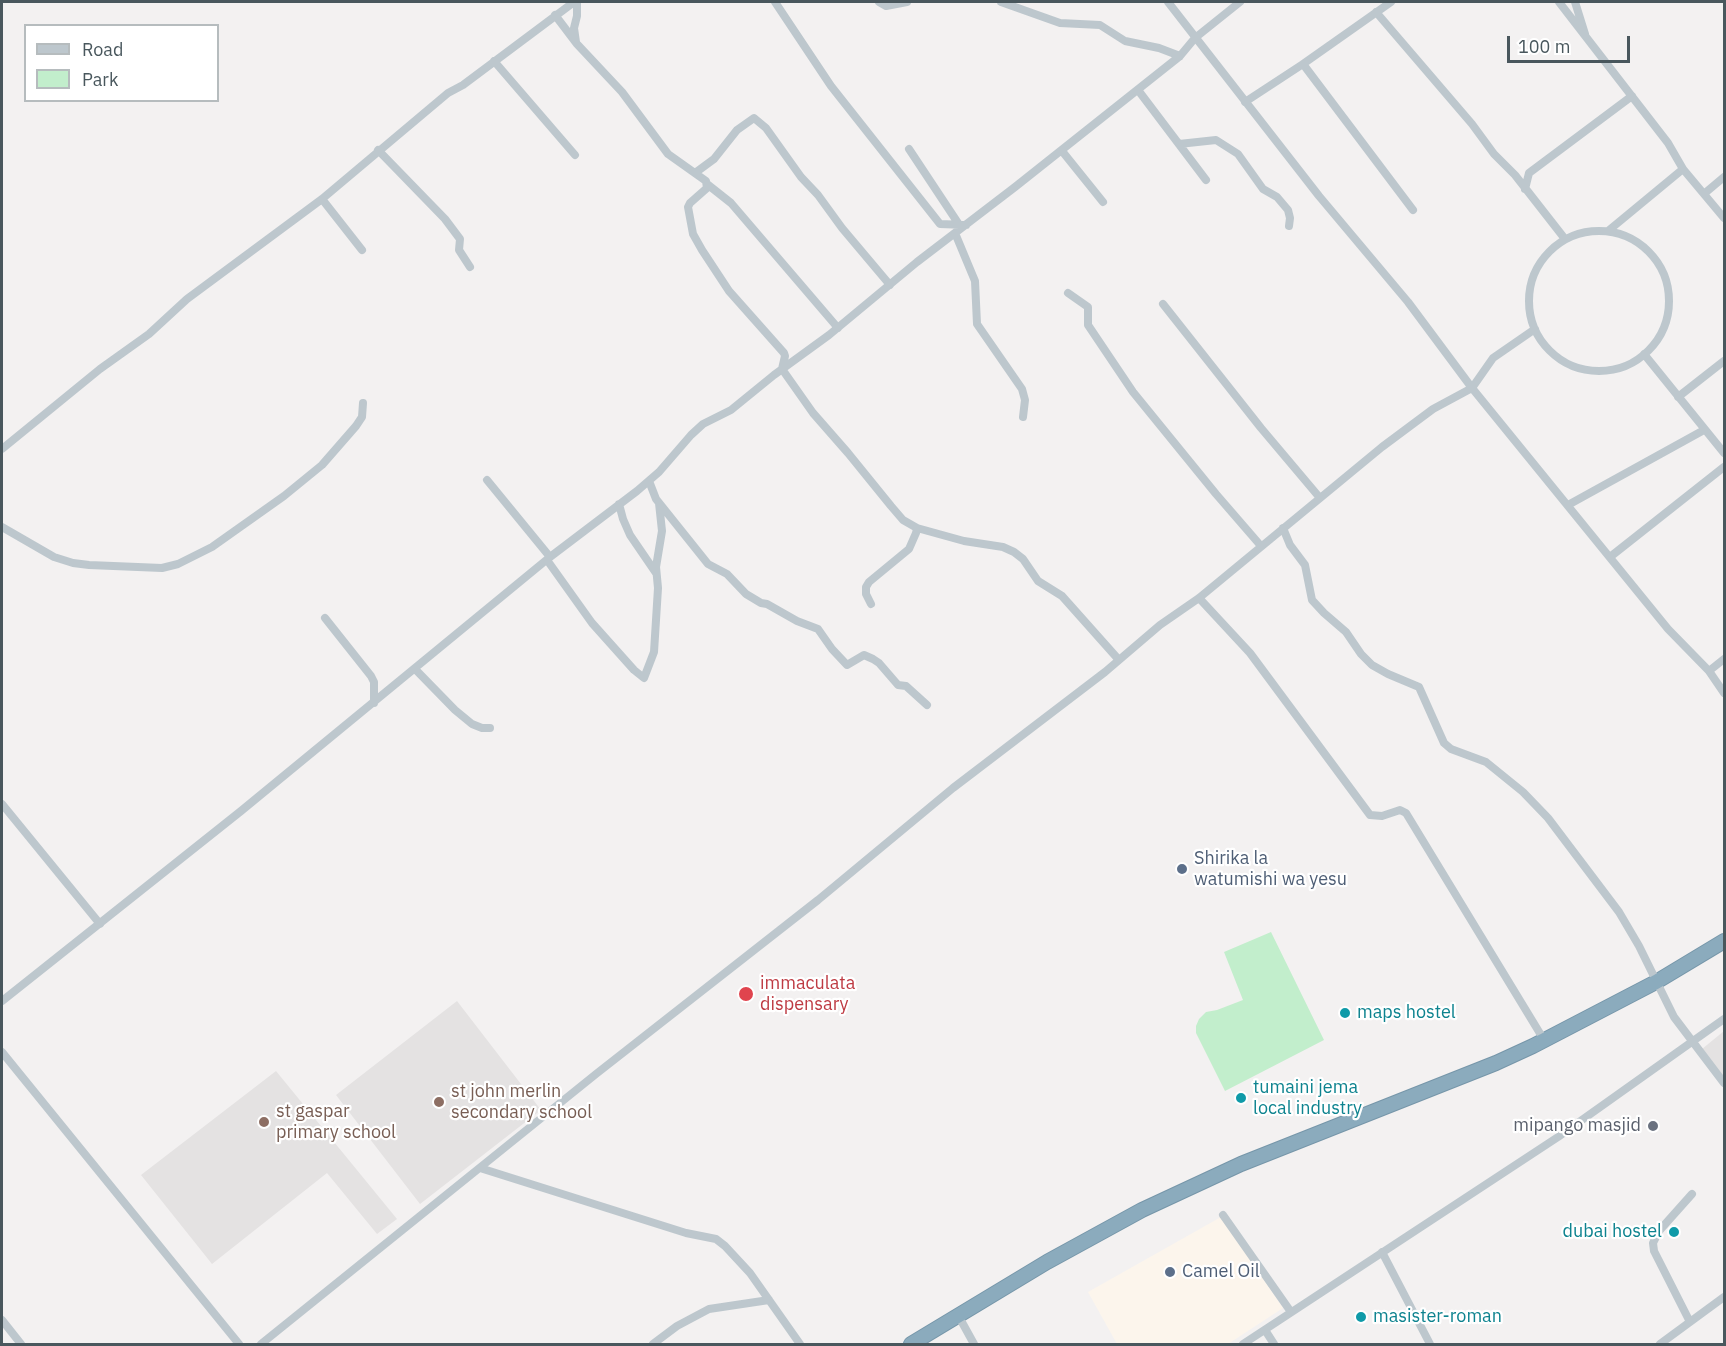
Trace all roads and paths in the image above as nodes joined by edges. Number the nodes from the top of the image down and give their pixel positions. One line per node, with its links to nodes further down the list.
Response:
1 (574, 2): 12 (street); 15 (street)
2 (775, 2): 40 (street)
3 (879, 2): 4 (street)
4 (907, 2)
5 (1001, 2): 16 (street)
6 (1168, 2): 14 (street)
7 (1240, 2): 14 (street)
8 (1391, 2): 11 (street)
9 (1559, 2): 13 (street)
10 (1575, 2): 13 (street)
11 (1376, 12): 18 (street); 30 (street)
12 (555, 15): 15 (street); 17 (street)
13 (1586, 37): 20 (street)
14 (1195, 38): 16 (street); 21 (street)
15 (577, 44): 28 (street)
16 (1180, 56): 19 (street)
17 (494, 61): 24 (street); 26 (street)
18 (1303, 64): 21 (street); 38 (street)
19 (1138, 90): 22 (street); 25 (street)
20 (1632, 96): 27 (street); 29 (street)
21 (1245, 102): 55 (street)
22 (1179, 144): 32 (street); 41 (street)
23 (909, 149): 40 (street)
24 (378, 150): 36 (street); 46 (street)
25 (1062, 151): 37 (street); 40 (street)
26 (575, 155)
27 (1683, 169): 35 (street); 42 (street)
28 (695, 173): 33 (street); 47 (street)
29 (1529, 173): 30 (street); 34 (street)
30 (1515, 176): 34 (street)
31 (1725, 177): 35 (street)
32 (1206, 180)
33 (707, 184): 50 (street); 54 (street)
34 (1525, 189): 44 (street)
35 (1705, 193): 39 (street)
36 (322, 199): 45 (street); 60 (street)
37 (1103, 202)
38 (1413, 210)
39 (1725, 219)
40 (962, 224): 43 (street)
41 (1289, 226)
42 (1608, 231): 44 (street); 52 (street)
43 (955, 233): 47 (street); 58 (street)
44 (1564, 238): 51 (street)
45 (362, 250)
46 (471, 267)
47 (890, 285): 50 (street)
48 (1068, 293): 72 (street)
49 (1163, 304): 65 (street)
50 (838, 328): 54 (street)
51 (1535, 328): 52 (street); 55 (street)
52 (1644, 354): 56 (street)
53 (1725, 361): 56 (street)
54 (782, 369): 64 (street); 70 (street)
55 (1472, 388): 65 (street); 68 (street)
56 (1678, 397): 59 (street)
57 (363, 403): 69 (street)
58 (1023, 417)
59 (1704, 430): 61 (street); 68 (street)
60 (2, 449)
61 (1725, 453)
62 (1725, 468): 73 (street)
63 (487, 480): 74 (street)
64 (649, 481): 66 (street); 67 (street)
65 (1320, 498): 71 (street)
66 (658, 502): 75 (street); 85 (street)
67 (619, 504): 74 (street); 75 (street)
68 (1568, 505): 73 (street)
69 (2, 527)
70 (917, 528): 77 (street); 80 (street)
71 (1283, 528): 72 (street); 90 (street)
72 (1261, 546): 76 (street)
73 (1610, 557): 82 (street)
74 (549, 558): 75 (street); 81 (street)
75 (656, 573)
76 (1199, 598): 80 (street); 93 (street)
77 (871, 604)
78 (325, 618): 84 (street)
79 (1725, 659): 82 (street)
80 (1119, 660): 97 (street)
81 (415, 669): 84 (street); 86 (street)
82 (1709, 671): 83 (street)
83 (1725, 693)
84 (374, 703): 88 (street)
85 (927, 705)
86 (490, 728)
87 (2, 804): 88 (street)
88 (100, 924): 91 (street)
89 (1725, 941): 90 (highway)
90 (1656, 982): 93 (highway); 94 (street)
91 (2, 1001)
92 (1725, 1019): 94 (street)
93 (1544, 1040): 104 (highway)
94 (1693, 1042): 96 (street); 100 (street)
95 (2, 1052): 109 (street)
96 (1725, 1083)
97 (480, 1168): 102 (street); 110 (street)
98 (1692, 1194): 106 (street)
99 (1223, 1215): 103 (street)
100 (1382, 1252): 103 (street); 117 (street)
101 (1725, 1297): 106 (street)
102 (769, 1300): 111 (street); 112 (street)
103 (1291, 1312): 107 (street)
104 (958, 1315): 113 (highway); 114 (street)
105 (2, 1320): 108 (street)
106 (1690, 1322): 118 (street)
107 (1265, 1330): 115 (street); 116 (street)
108 (21, 1344)
109 (239, 1344)
110 (261, 1344)
111 (653, 1344)
112 (800, 1344)
113 (911, 1344)
114 (974, 1344)
115 (1243, 1344)
116 (1274, 1344)
117 (1430, 1344)
118 (1660, 1344)

